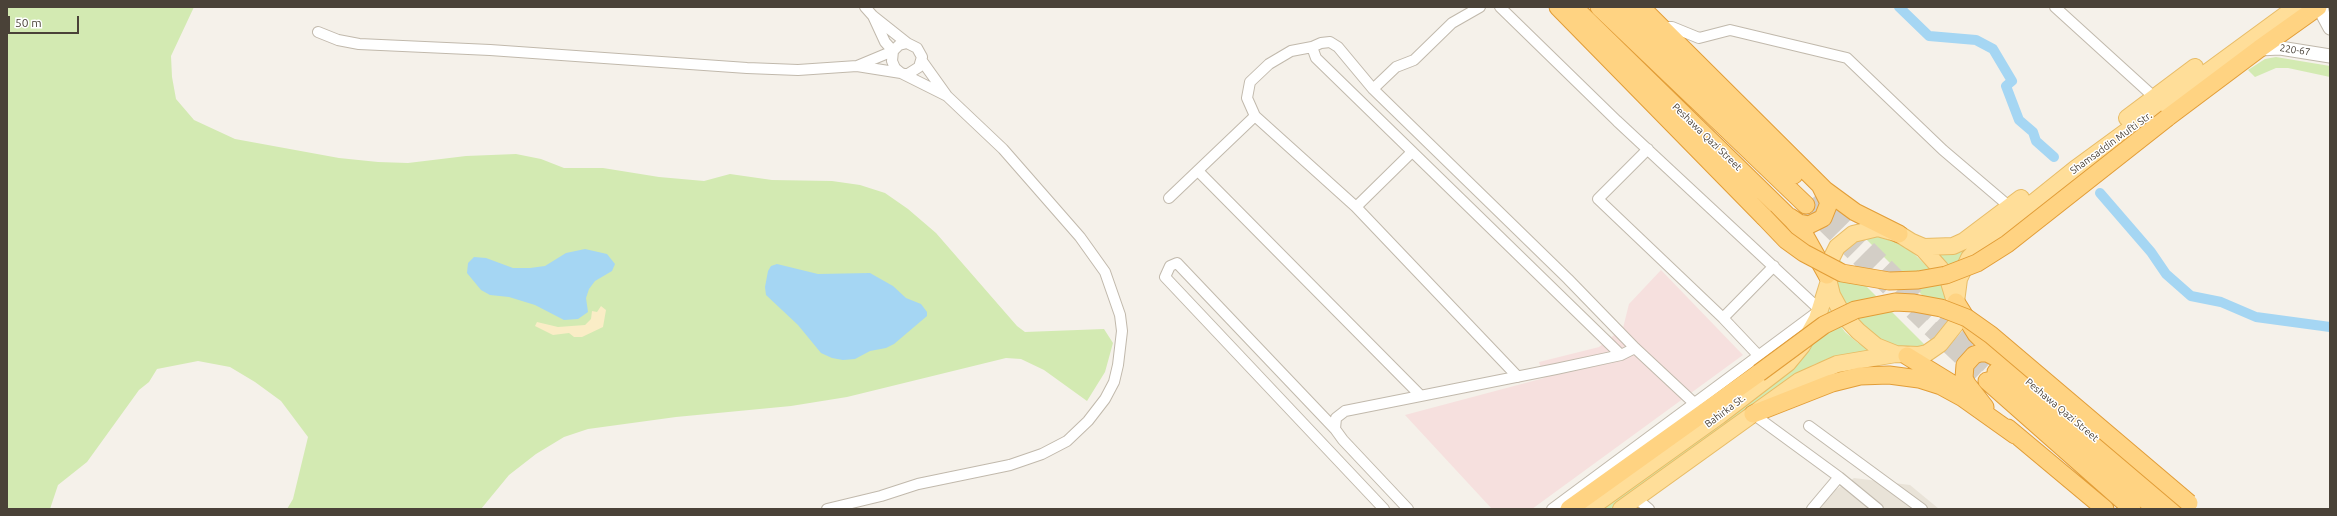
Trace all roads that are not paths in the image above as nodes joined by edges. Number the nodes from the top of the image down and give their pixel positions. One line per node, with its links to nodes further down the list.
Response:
1 (866, 7): 13 (street)
2 (1480, 7): 25 (street)
3 (1500, 7): 29 (street)
4 (1558, 7): 19 (highway, bridge)
5 (1574, 7): 36 (highway, Peshawa Qazi Street)
6 (1599, 7): 7 (highway, Peshawa Qazi Street)
7 (1621, 7)
8 (1641, 7): 14 (highway, Peshawa Qazi Street)
9 (2055, 7): 27 (street)
10 (2277, 7): 27 (main road, Shamsaddin Mufti Str.)
11 (2296, 7): 40 (main road, Shamsaddin Mufti Str.)
12 (2320, 7): 15 (street); 19 (highway)
13 (872, 16): 17 (street); 20 (street)
14 (1661, 27): 32 (highway, Peshawa Qazi Street); 34 (street)
15 (2330, 28)
16 (318, 32): 23 (street)
17 (907, 43): 20 (street); 22 (street)
18 (1312, 47): 25 (street); 28 (street); 30 (street)
19 (2259, 49): 21 (street, 220-67)
20 (893, 51): 23 (street); 24 (street)
21 (2330, 56)
22 (922, 61): 24 (street); 26 (street)
23 (857, 66): 24 (street)
24 (901, 73): 26 (street)
25 (1373, 89): 43 (street)
26 (947, 96): 59 (street)
27 (2154, 97): 34 (main road, Shamsaddin Mufti Str.)
28 (1255, 116): 31 (street); 35 (street)
29 (1648, 149): 38 (street); 42 (street)
30 (1412, 152): 35 (street); 44 (street)
31 (1198, 171): 33 (street); 49 (street)
32 (1813, 178): 36 (highway); 37 (highway, Peshawa Qazi Street)
33 (1169, 198)
34 (2010, 207): 37 (main road, Shamsaddin Mufti Str.)
35 (1356, 208): 48 (street)
36 (1787, 215): 39 (highway, Peshawa Qazi Street)
37 (1905, 237): 39 (main road, Peshawa Qazi Street); 40 (main road, Peshawa Qazi Street)
38 (1774, 266): 41 (street); 42 (street)
39 (1828, 280): 41 (main road, Bahirka St.); 46 (main road, Peshawa Qazi Street)
40 (1956, 302): 46 (main road, Peshawa Qazi Street); 47 (highway, Peshawa Qazi Street)
41 (1820, 310): 45 (street); 64 (main road, Bahirka St.)
42 (1723, 318): 45 (street)
43 (1635, 348): 44 (street); 50 (street)
44 (1621, 355): 48 (street)
45 (1758, 355): 50 (street)
46 (1902, 355): 51 (main road, Bahirka St.); 52 (highway, Peshawa Qazi Street)
47 (1996, 372): 52 (highway); 58 (highway, Peshawa Qazi Street); 71 (highway, Peshawa Qazi Street); 72 (highway, Peshawa Qazi Street)
48 (1518, 377): 49 (street)
49 (1420, 396): 54 (street)
50 (1694, 403): 62 (street)
51 (1753, 414): 55 (highway); 56 (street); 57 (main road, Bahirka St.)
52 (1996, 419): 55 (highway, Peshawa Qazi Street)
53 (1809, 426): 69 (street)
54 (1336, 429): 60 (street); 61 (street)
55 (2016, 435): 70 (highway, Peshawa Qazi Street)
56 (1839, 476): 67 (street); 68 (street)
57 (1636, 498): 65 (main road, Bahirka St.); 66 (street)
58 (2188, 507): 63 (highway, bridge)
59 (826, 509)
60 (1384, 509)
61 (1408, 509)
62 (1552, 509)
63 (1569, 509)
64 (1589, 509)
65 (1621, 509)
66 (1648, 509)
67 (1812, 509)
68 (1878, 509)
69 (1922, 509)
70 (2105, 509)
71 (2132, 509)
72 (2156, 509)

